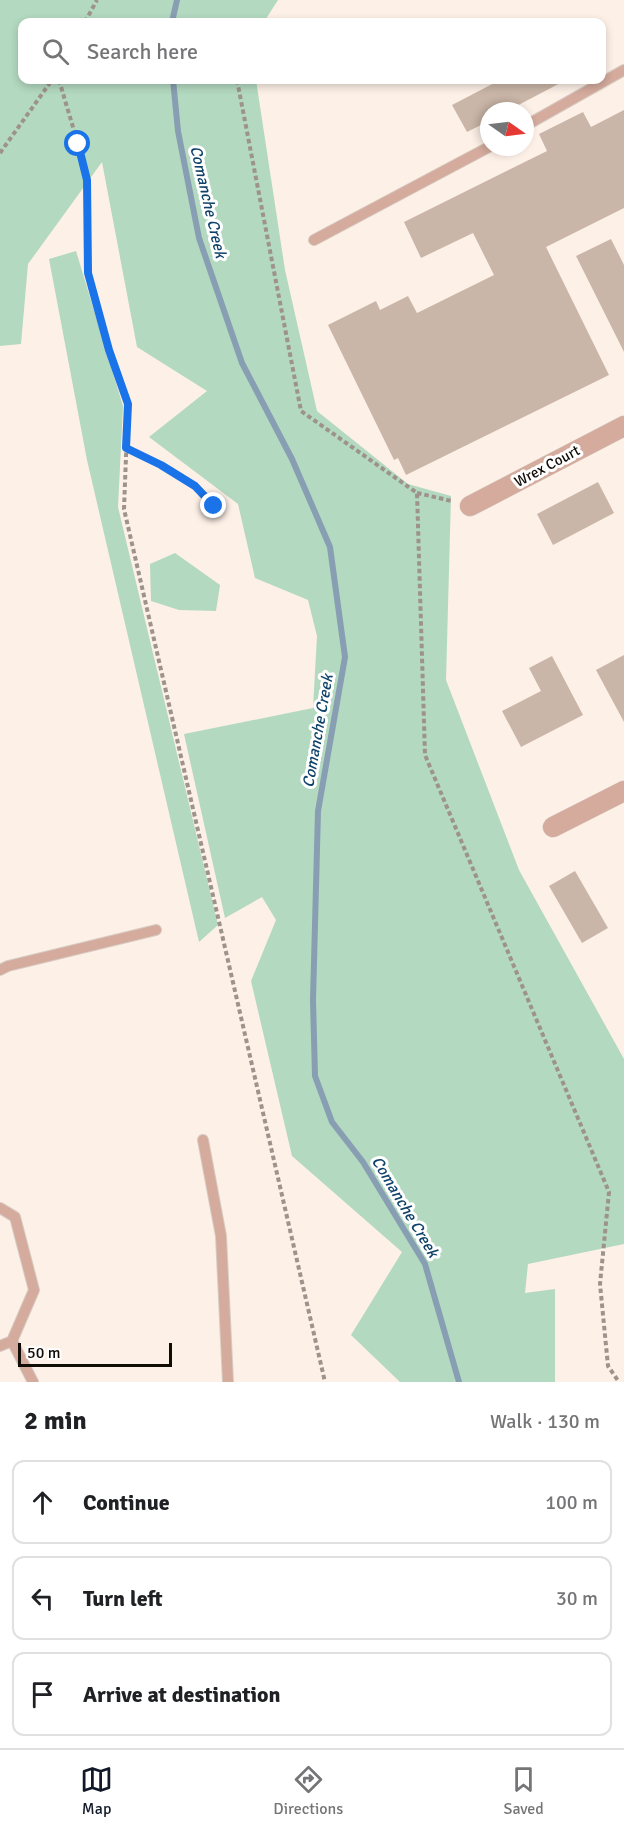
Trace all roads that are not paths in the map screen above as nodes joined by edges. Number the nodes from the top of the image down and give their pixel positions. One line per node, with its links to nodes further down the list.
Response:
1 (624, 70): 2 (lane)
2 (606, 80)
3 (599, 84): 4 (lane)
4 (534, 121)
5 (480, 152): 6 (lane)
6 (314, 240)
7 (624, 426): 8 (street, Wrex Court)
8 (470, 506)
9 (624, 790): 10 (street)
10 (553, 827)
11 (156, 930): 12 (lane)
12 (0, 970)
13 (203, 1140): 18 (lane)
14 (0, 1208): 15 (lane)
15 (12, 1341): 16 (lane); 17 (lane)
16 (0, 1346)
17 (33, 1382)
18 (228, 1382)

